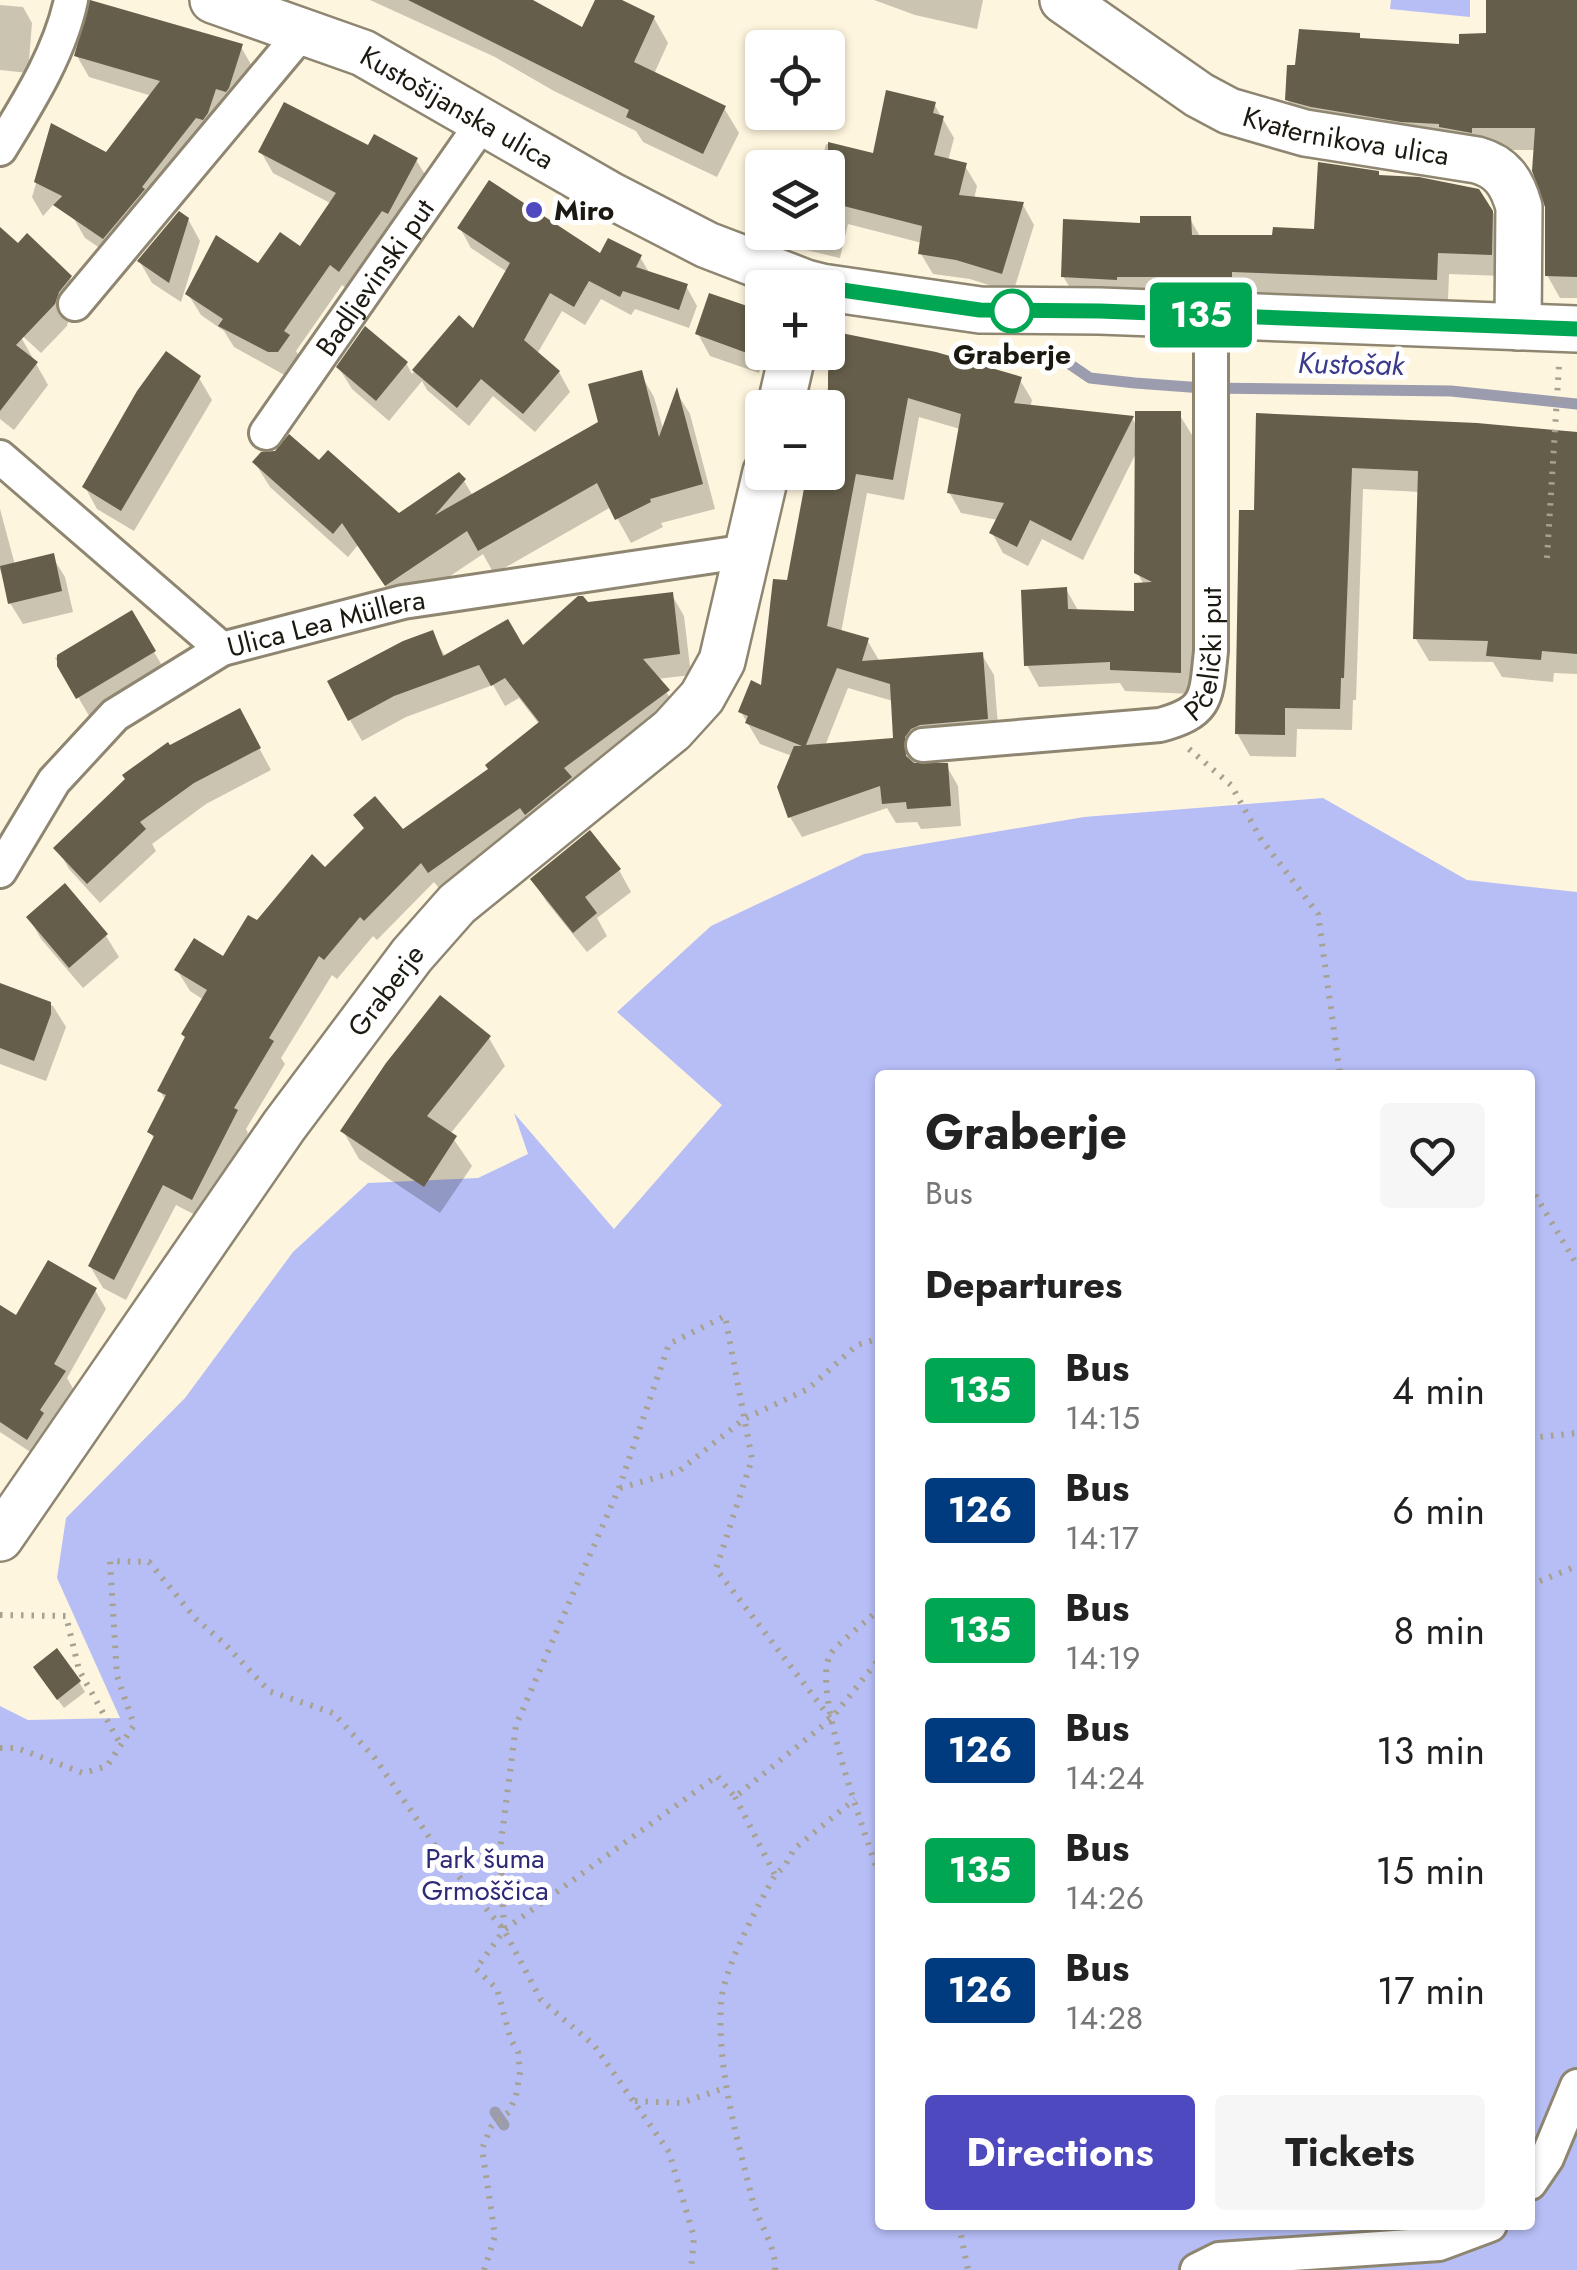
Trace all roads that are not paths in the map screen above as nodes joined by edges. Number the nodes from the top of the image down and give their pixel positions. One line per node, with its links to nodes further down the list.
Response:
1 (71, 0): 6 (street)
2 (213, 0): 4 (street, Kustošijanska ulica)
3 (1063, 0): 11 (street, Kvaternikova ulica)
4 (304, 30): 5 (street, Kustošijanska ulica); 9 (street)
5 (483, 122): 7 (street, Kustošijanska ulica); 13 (street, Badljevinski put)
6 (0, 149)
7 (770, 270)
8 (845, 291): 10 (street, Kustošijanska ulica)
9 (75, 304)
10 (1212, 316): 11 (street, Kustošijanska ulica); 18 (street, Pčelički put)
11 (1518, 327): 12 (street, Kustošijanska ulica)
12 (1577, 328)
13 (266, 433)
14 (0, 457): 17 (street)
15 (762, 490): 16 (street, Graberje)
16 (748, 551): 17 (street, Ulica Lea Müllera); 20 (street, Graberje)
17 (222, 649): 19 (street, Ulica Lea Müllera)
18 (924, 746)
19 (0, 871)
20 (0, 1538)
21 (1577, 2086): 22 (street)
22 (1535, 2176)
23 (1477, 2230): 24 (street)
24 (1197, 2270)

